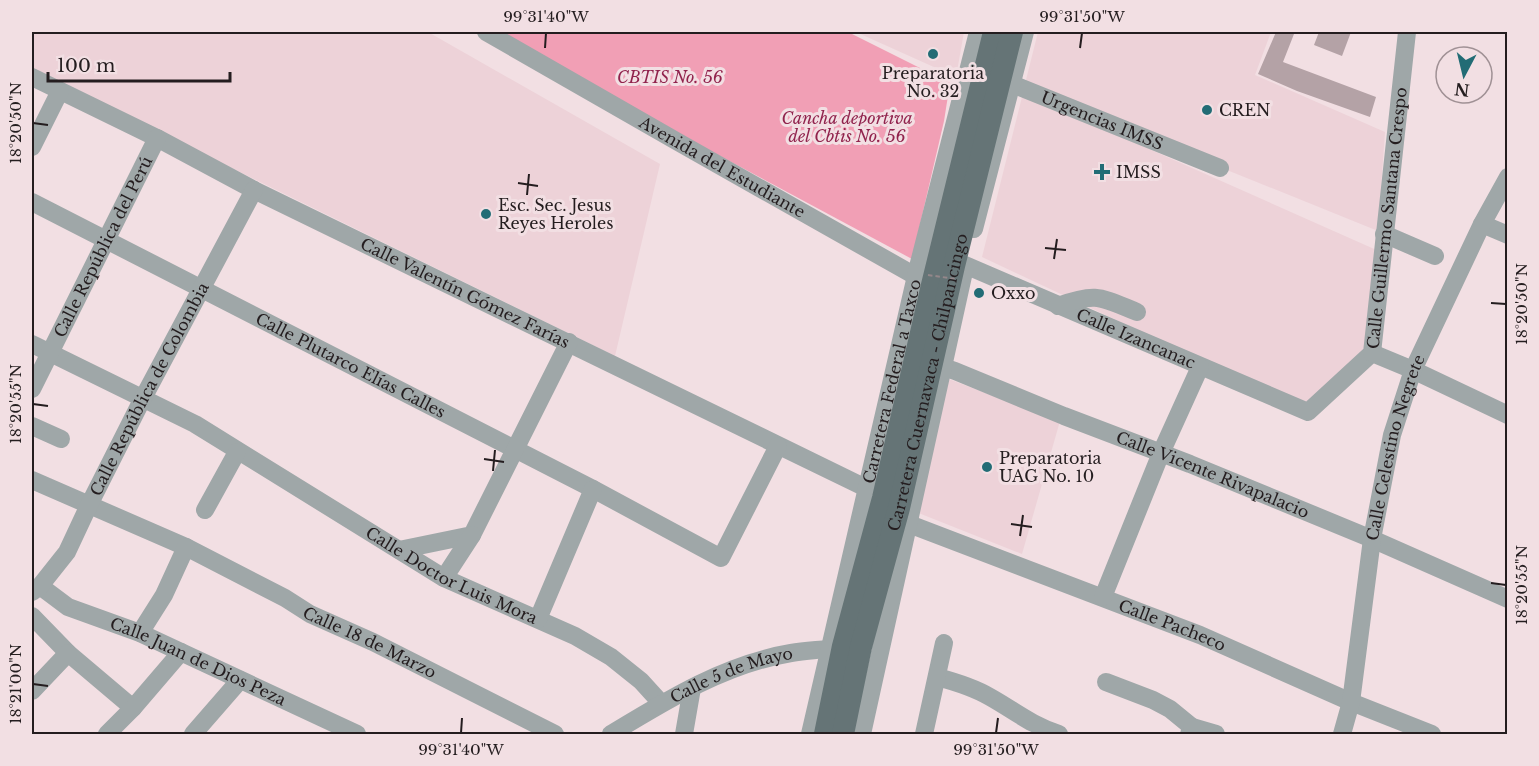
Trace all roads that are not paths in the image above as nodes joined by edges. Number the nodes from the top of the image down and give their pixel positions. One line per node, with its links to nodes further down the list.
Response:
1 (486, 32): 23 (street, Avenida del Estudiante)
2 (978, 32): 14 (street)
3 (994, 32): 8 (main road, Carretera Cuernavaca - Chilpancingo)
4 (1012, 32): 8 (main road, Carretera Cuernavaca - Chilpancingo)
5 (1025, 32): 8 (street)
6 (1407, 32): 19 (street, Calle Guillermo Santana Crespo)
7 (32, 77): 9 (street, Calle Valentín Gómez Farías)
8 (999, 79): 12 (street, Urgencias IMSS); 14 (main road, Carretera Cuernavaca - Chilpancingo); 17 (main road, Carretera Cuernavaca - Chilpancingo)
9 (60, 91): 10 (street, Calle Valentín Gómez Farías); 11 (street)
10 (157, 138): 15 (street, Calle Valentín Gómez Farías); 21 (street, Calle República del Perú)
11 (32, 147)
12 (1220, 168)
13 (1508, 177): 18 (street, Calle Celestino Negrete)
14 (947, 187): 23 (main road, Carretera Cuernavaca - Chilpancingo)
15 (254, 190): 24 (street, Calle República de Colombia); 27 (street, Calle Valentín Gómez Farías)
16 (32, 202): 21 (street, Calle Plutarco Elías Calles)
17 (972, 219): 23 (main road, Carretera Cuernavaca - Chilpancingo); 23 (street, Carretera Federal a Taxco)
18 (1482, 224): 20 (street); 32 (street, Calle Celestino Negrete)
19 (1384, 234): 22 (street); 29 (street, Calle Guillermo Santana Crespo)
20 (1508, 235)
21 (106, 240): 24 (street, Calle Plutarco Elías Calles); 28 (street, Calle República del Perú)
22 (1435, 256)
23 (943, 282): 25 (street, Calle Izancanac); 30 (main road, Carretera Cuernavaca - Chilpancingo); 46 (street, Carretera Federal a Taxco)
24 (202, 290): 34 (street, Calle República de Colombia); 40 (street, Calle Plutarco Elías Calles)
25 (1058, 306): 26 (street); 31 (street, Calle Izancanac)
26 (1137, 312)
27 (569, 342): 39 (street, Calle Valentín Gómez Farías); 40 (street)
28 (40, 348): 33 (street, Calle República del Perú); 34 (street, Calle Doctor Luis Mora)
29 (1372, 354): 32 (street); 35 (street, Calle Guillermo Santana Crespo)
30 (930, 362): 42 (street, Calle Vicente Rivapalacio); 46 (main road, Carretera Cuernavaca - Chilpancingo)
31 (1200, 367): 35 (street, Calle Izancanac); 42 (street)
32 (1413, 370): 36 (street); 49 (street, Calle Celestino Negrete)
33 (32, 388)
34 (142, 400): 41 (street, Calle Doctor Luis Mora); 45 (street, Calle República de Colombia)
35 (1308, 412)
36 (1508, 415)
37 (32, 426): 38 (street)
38 (61, 439)
39 (778, 446): 44 (street, Calle Plutarco Elías Calles); 46 (street, Calle Valentín Gómez Farías)
40 (513, 450): 44 (street, Calle Plutarco Elías Calles); 48 (street)
41 (237, 452): 47 (street); 51 (street, Calle Doctor Luis Mora)
42 (1161, 453): 49 (street, Calle Vicente Rivapalacio); 54 (street)
43 (32, 480): 45 (street, Calle 18 de Marzo)
44 (592, 489): 57 (street)
45 (89, 505): 50 (street, Calle 18 de Marzo); 53 (street, Calle República de Colombia)
46 (890, 505): 54 (street, Calle Pacheco); 60 (main road, Carretera Cuernavaca - Chilpancingo); 60 (street, Carretera Federal a Taxco); 81 (street, Carretera Federal a Taxco)
47 (205, 510)
48 (472, 536): 51 (street); 52 (street)
49 (1371, 539): 55 (street, Calle Vicente Rivapalacio); 68 (street, Calle Celestino Negrete)
50 (186, 547): 58 (street); 75 (street, Calle 18 de Marzo)
51 (399, 550): 52 (street, Calle Doctor Luis Mora)
52 (444, 578): 57 (street, Calle Doctor Luis Mora)
53 (36, 589): 58 (street, Calle Juan de Dios Peza)
54 (1103, 597): 68 (street, Calle Pacheco)
55 (1508, 599)
56 (32, 616): 62 (street)
57 (538, 619): 69 (street, Calle Doctor Luis Mora)
58 (141, 633): 61 (street, Calle Juan de Dios Peza)
59 (944, 643): 63 (street)
60 (845, 648): 66 (street, Calle 5 de Mayo); 78 (street, Carretera Federal a Taxco); 79 (main road, Carretera Cuernavaca - Chilpancingo); 80 (main road, Carretera Cuernavaca - Chilpancingo)
61 (181, 652): 64 (street, Calle Juan de Dios Peza); 70 (street)
62 (68, 653): 67 (street); 70 (street)
63 (937, 677): 82 (street); 83 (street)
64 (240, 680): 72 (street, Calle Juan de Dios Peza); 74 (street)
65 (1106, 682): 71 (street)
66 (692, 688): 69 (street, Calle 5 de Mayo); 77 (street)
67 (32, 691)
68 (1351, 702): 85 (street, Calle Celestino Negrete); 86 (street, Calle Pacheco)
69 (661, 703): 76 (street, Calle 5 de Mayo)
70 (133, 708): 73 (street)
71 (1188, 727): 84 (street)
72 (355, 734)
73 (107, 735)
74 (194, 735)
75 (555, 735)
76 (611, 735)
77 (684, 735)
78 (810, 735)
79 (825, 735)
80 (843, 735)
81 (862, 735)
82 (924, 735)
83 (1059, 735)
84 (1215, 735)
85 (1342, 735)
86 (1432, 735)

